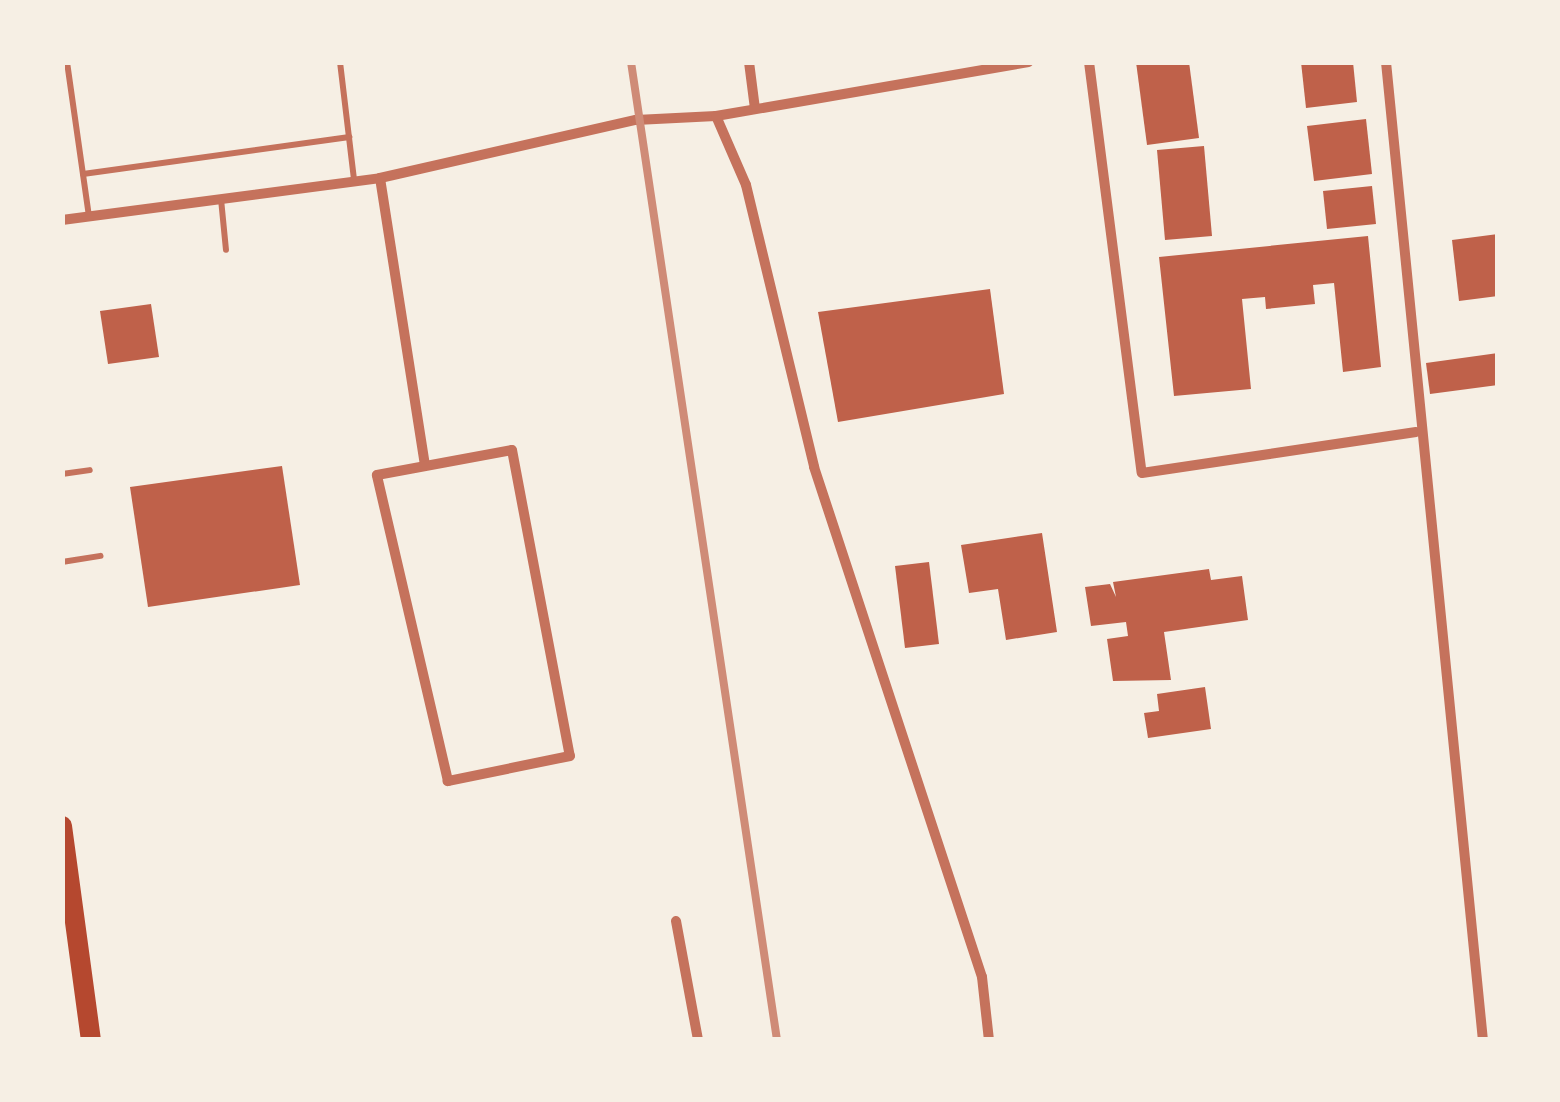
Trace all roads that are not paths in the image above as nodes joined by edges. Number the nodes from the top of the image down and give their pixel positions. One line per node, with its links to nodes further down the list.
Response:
1 (67, 62): 10 (lane)
2 (340, 62): 9 (lane)
3 (748, 62): 7 (street)
4 (1028, 62): 7 (street)
5 (1089, 62): 17 (street)
6 (1386, 62): 17 (street)
7 (755, 110): 8 (street)
8 (716, 116): 11 (street); 27 (street)
9 (349, 137): 10 (lane); 12 (lane)
10 (83, 174): 14 (lane)
11 (380, 178): 12 (street); 18 (street)
12 (354, 182): 13 (street)
13 (222, 199): 14 (street); 16 (lane)
14 (89, 217): 15 (street)
15 (62, 220)
16 (226, 250)
17 (1416, 432): 28 (street)
18 (425, 466): 18 (street)
19 (90, 470): 20 (lane)
20 (62, 474)
21 (101, 556): 22 (lane)
22 (62, 562)
23 (62, 826): 25 (highway)
24 (676, 921): 26 (street)
25 (91, 1040)
26 (698, 1040)
27 (989, 1040)
28 (1482, 1040)

